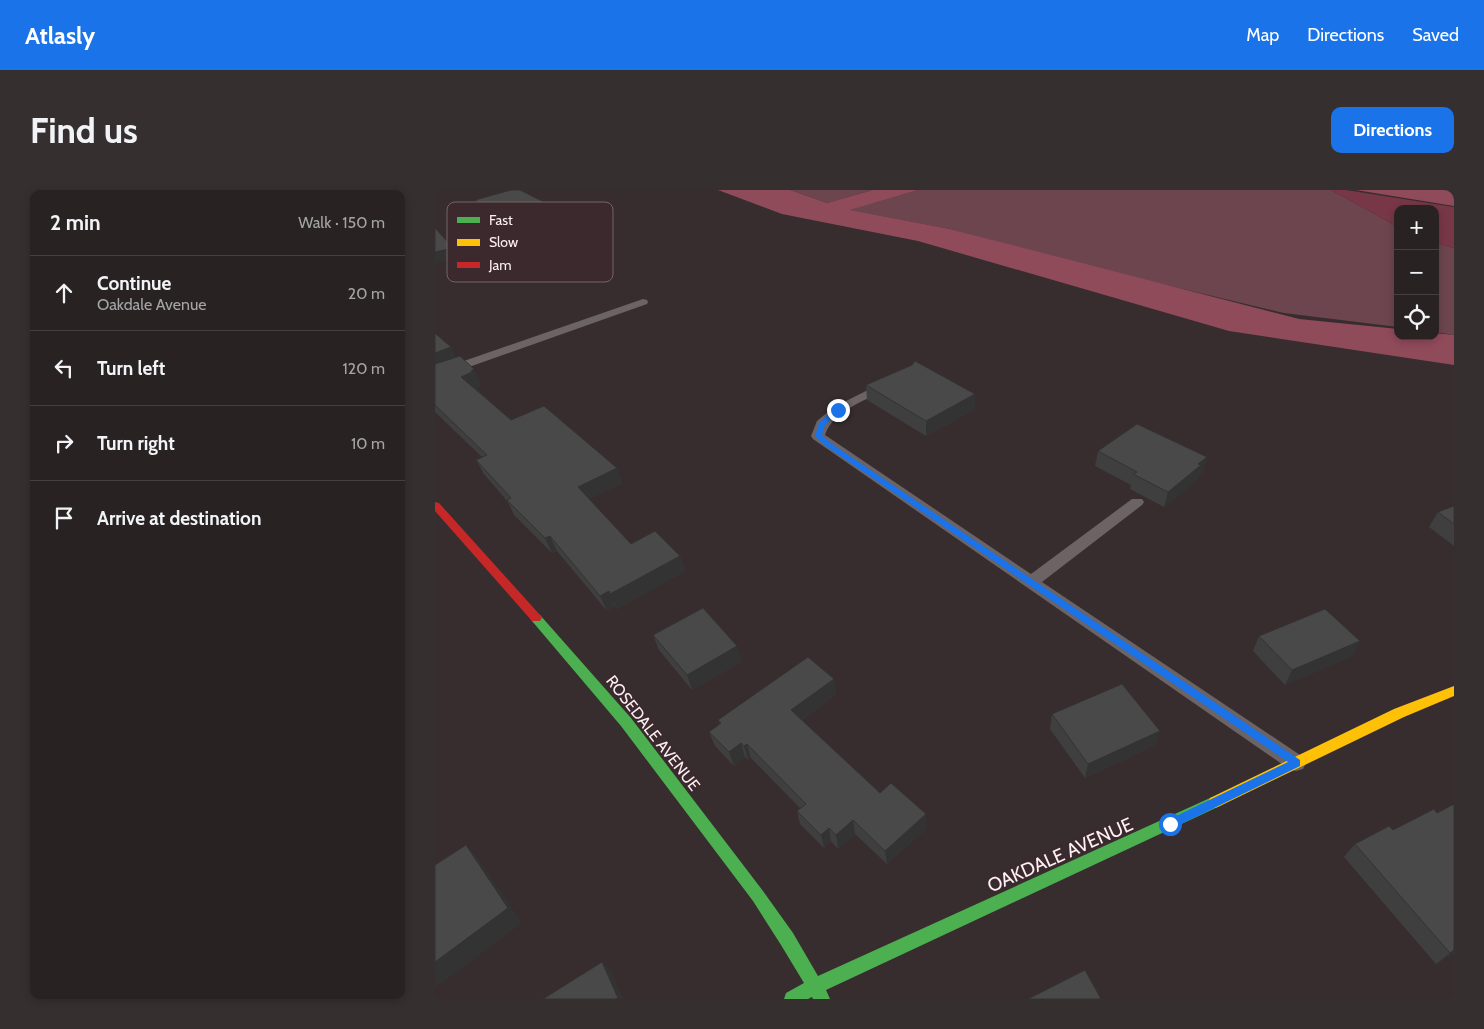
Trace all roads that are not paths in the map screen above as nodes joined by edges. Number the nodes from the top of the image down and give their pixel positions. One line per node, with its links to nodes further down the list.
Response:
1 (643, 302): 2 (lane)
2 (435, 374)
3 (900, 378): 6 (lane)
4 (1137, 502): 6 (lane)
5 (435, 505): 9 (street, ROSEDALE AVENUE)
6 (1031, 582): 8 (lane)
7 (1454, 690): 8 (street, OAKDALE AVENUE)
8 (1296, 763): 9 (street, OAKDALE AVENUE)
9 (815, 986): 10 (street, OAKDALE AVENUE); 11 (street, ROSEDALE AVENUE)
10 (792, 999)
11 (822, 999)

